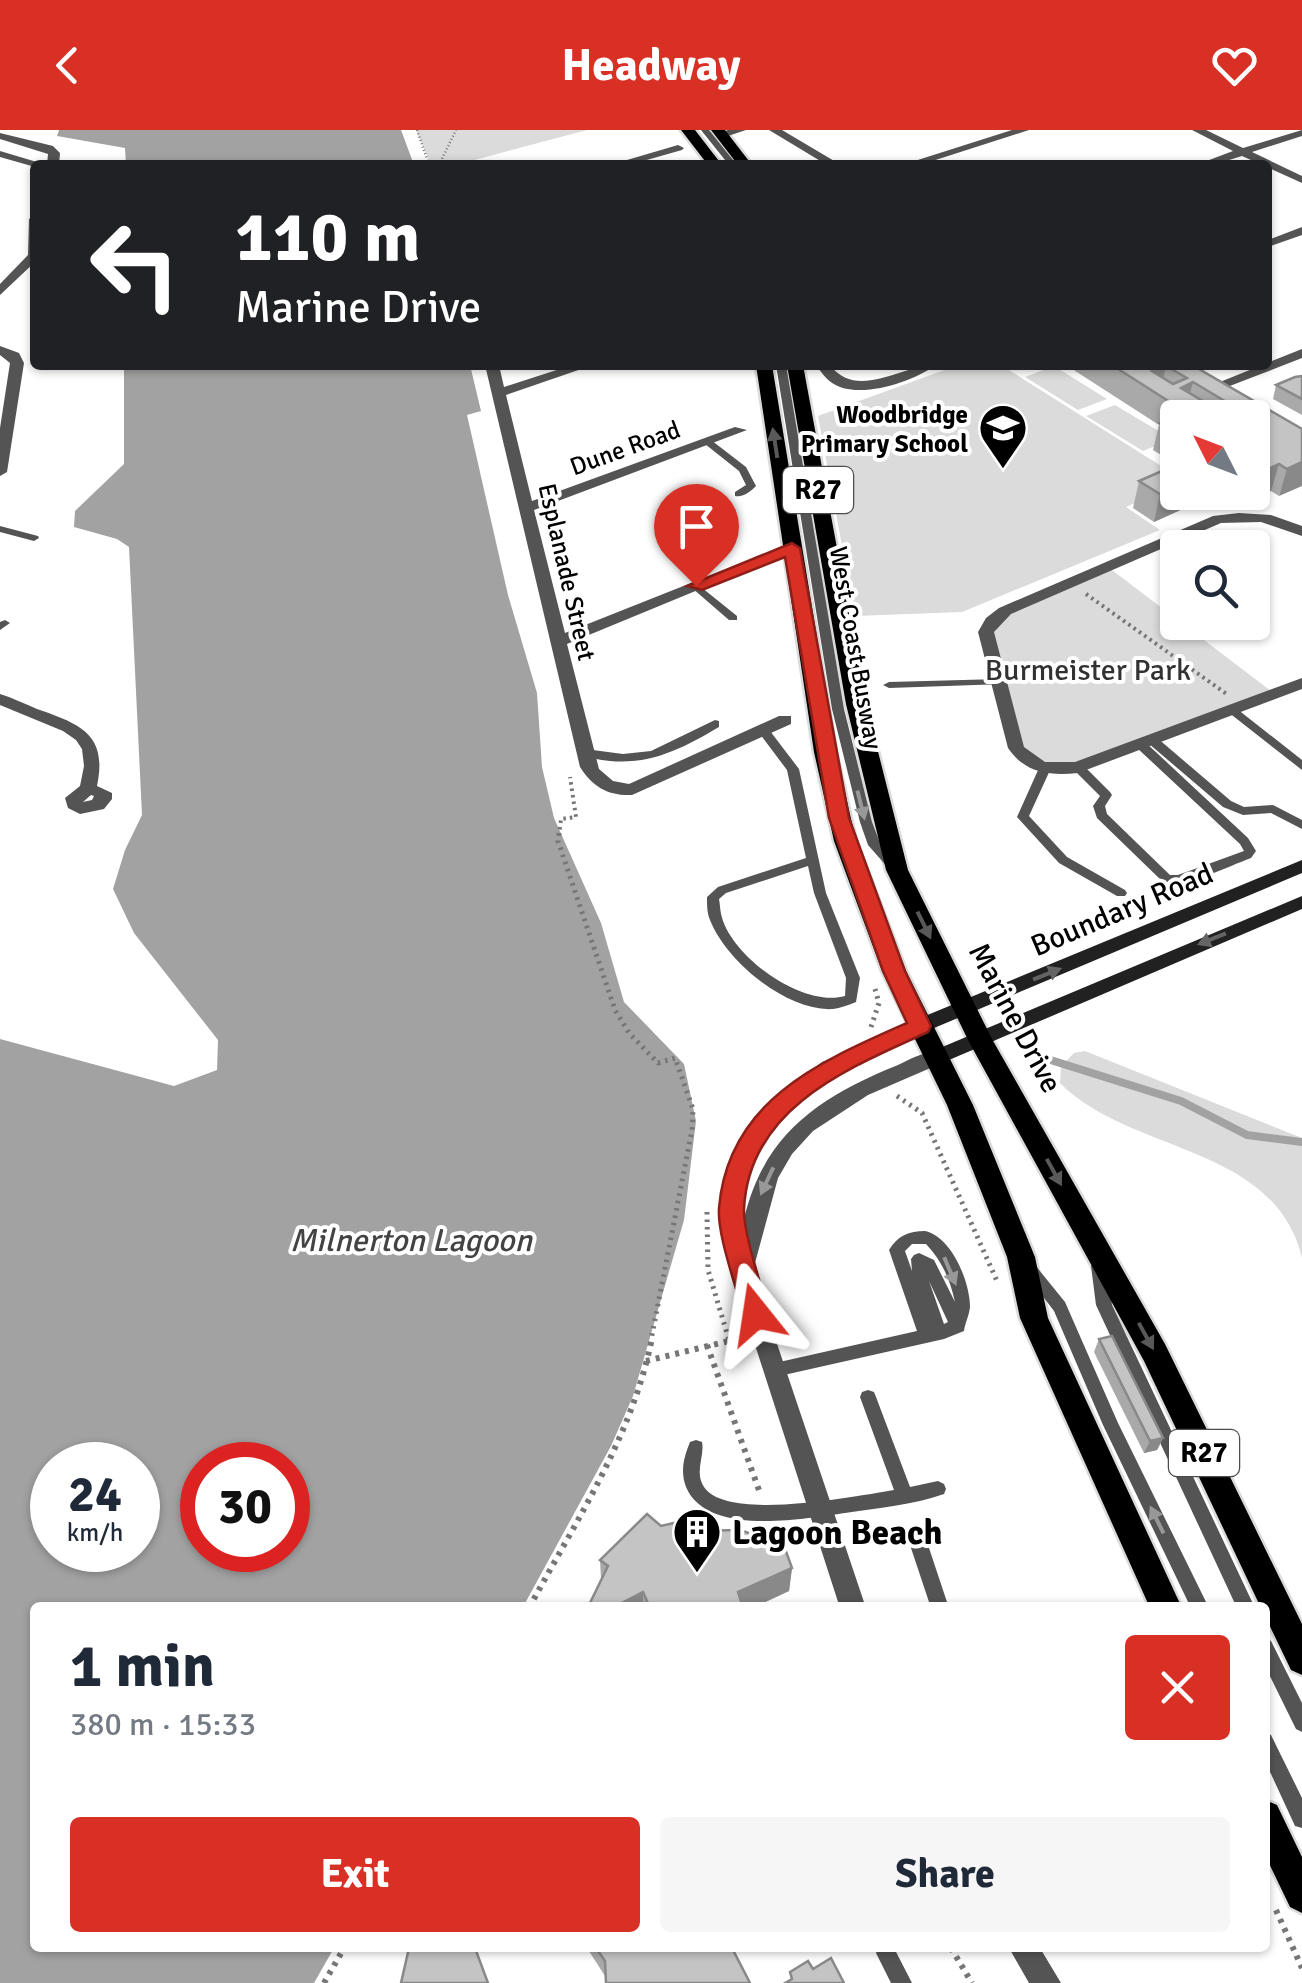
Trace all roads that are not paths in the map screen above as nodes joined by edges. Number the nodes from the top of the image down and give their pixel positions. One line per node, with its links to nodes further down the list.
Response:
1 (688, 130): 15 (main road)
2 (706, 130): 16 (lane)
3 (741, 130): 7 (street)
4 (774, 130): 18 (street)
5 (1024, 130): 19 (street)
6 (1198, 130): 11 (street)
7 (720, 132): 17 (main road)
8 (1302, 132): 11 (street)
9 (0, 136): 13 (street)
10 (678, 148): 14 (street)
11 (1242, 152): 20 (street); 21 (street)
12 (0, 154): 22 (street)
13 (53, 160)
14 (634, 160)
15 (711, 160)
16 (730, 160)
17 (741, 160)
18 (827, 160)
19 (925, 160)
20 (1217, 160)
21 (1259, 160)
22 (30, 162)
23 (1272, 166): 24 (street)
24 (1302, 180)
25 (1302, 232): 26 (street)
26 (1272, 243)
27 (30, 260): 28 (street)
28 (0, 292)
29 (0, 350): 44 (street)
30 (1302, 353): 31 (street)
31 (1272, 363)
32 (493, 370): 40 (street, Esplanade Street)
33 (570, 370): 40 (street)
34 (765, 370): 50 (main road, R27, one-way to 34)
35 (782, 370): 71 (lane, West Coast Busway, one-way to 71)
36 (796, 370): 71 (main road, Marine Drive / R27)
37 (827, 370): 38 (street)
38 (915, 370)
39 (1250, 370): 41 (street)
40 (498, 393): 46 (street, Esplanade Street)
41 (1234, 396)
42 (740, 430): 43 (street, Dune Road)
43 (708, 442): 45 (lane); 46 (street, Dune Road)
44 (0, 472)
45 (739, 494)
46 (526, 508): 53 (street, Esplanade Street)
47 (0, 529): 49 (lane)
48 (1302, 532): 54 (street)
49 (34, 538)
50 (792, 548): 51 (street); 75 (main road, R27)
51 (696, 586): 52 (lane); 53 (street)
52 (733, 618)
53 (557, 642): 63 (street, Esplanade Street)
54 (1000, 682): 56 (lane); 66 (street)
55 (1302, 683): 58 (street)
56 (889, 685)
57 (0, 699): 67 (street)
58 (1238, 707): 62 (street); 64 (lane)
59 (786, 720): 61 (street)
60 (715, 724): 63 (lane)
61 (763, 730): 63 (street, Esplanade Street); 69 (lane)
62 (1146, 742): 65 (street); 65 (lane); 68 (lane)
63 (585, 752)
64 (1302, 766)
65 (1078, 767): 66 (street)
66 (1045, 768): 72 (lane)
67 (88, 789)
68 (1302, 824)
69 (814, 860): 69 (lane)
70 (1302, 866): 74 (main road, Boundary Road, one-way to 70)
71 (897, 870): 74 (main road, Marine Drive / R27, one-way to 74)
72 (1120, 893)
73 (1302, 902): 76 (main road, Boundary Road, one-way to 76)
74 (965, 1008): 75 (main road, Boundary Road); 76 (main road, Marine Drive / R27)
75 (920, 1026): 77 (main road, R27); 80 (street)
76 (980, 1040): 77 (main road, Boundary Road); 78 (main road, Marine Drive / R27, one-way to 78)
77 (935, 1058): 79 (main road, R27); 80 (street, one-way to 80)
78 (1098, 1251): 94 (lane); 96 (main road, Marine Drive / R27, one-way to 96)
79 (1021, 1257): 92 (main road, R27); 93 (lane, one-way to 79)
80 (744, 1274): 83 (street)
81 (958, 1326): 82 (lane); 82 (lane); 82 (lane, one-way to 81)
82 (932, 1334): 83 (lane)
83 (774, 1370): 88 (street)
84 (868, 1396): 87 (lane)
85 (696, 1446): 88 (lane)
86 (938, 1489): 87 (lane)
87 (905, 1496): 88 (lane)
88 (821, 1509): 90 (street)
89 (918, 1542): 91 (lane)
90 (852, 1602)
91 (938, 1602)
92 (1163, 1602)
93 (1197, 1602)
94 (1243, 1602)
95 (1270, 1657): 97 (lane)
96 (1302, 1659)
97 (1302, 1723)
98 (1270, 1752): 99 (lane)
99 (1302, 1819)
100 (1270, 1835): 101 (main road)
101 (1287, 1898)
102 (1026, 1952): 105 (street)
103 (886, 1953): 104 (lane)
104 (902, 1983)
105 (1046, 1983)

